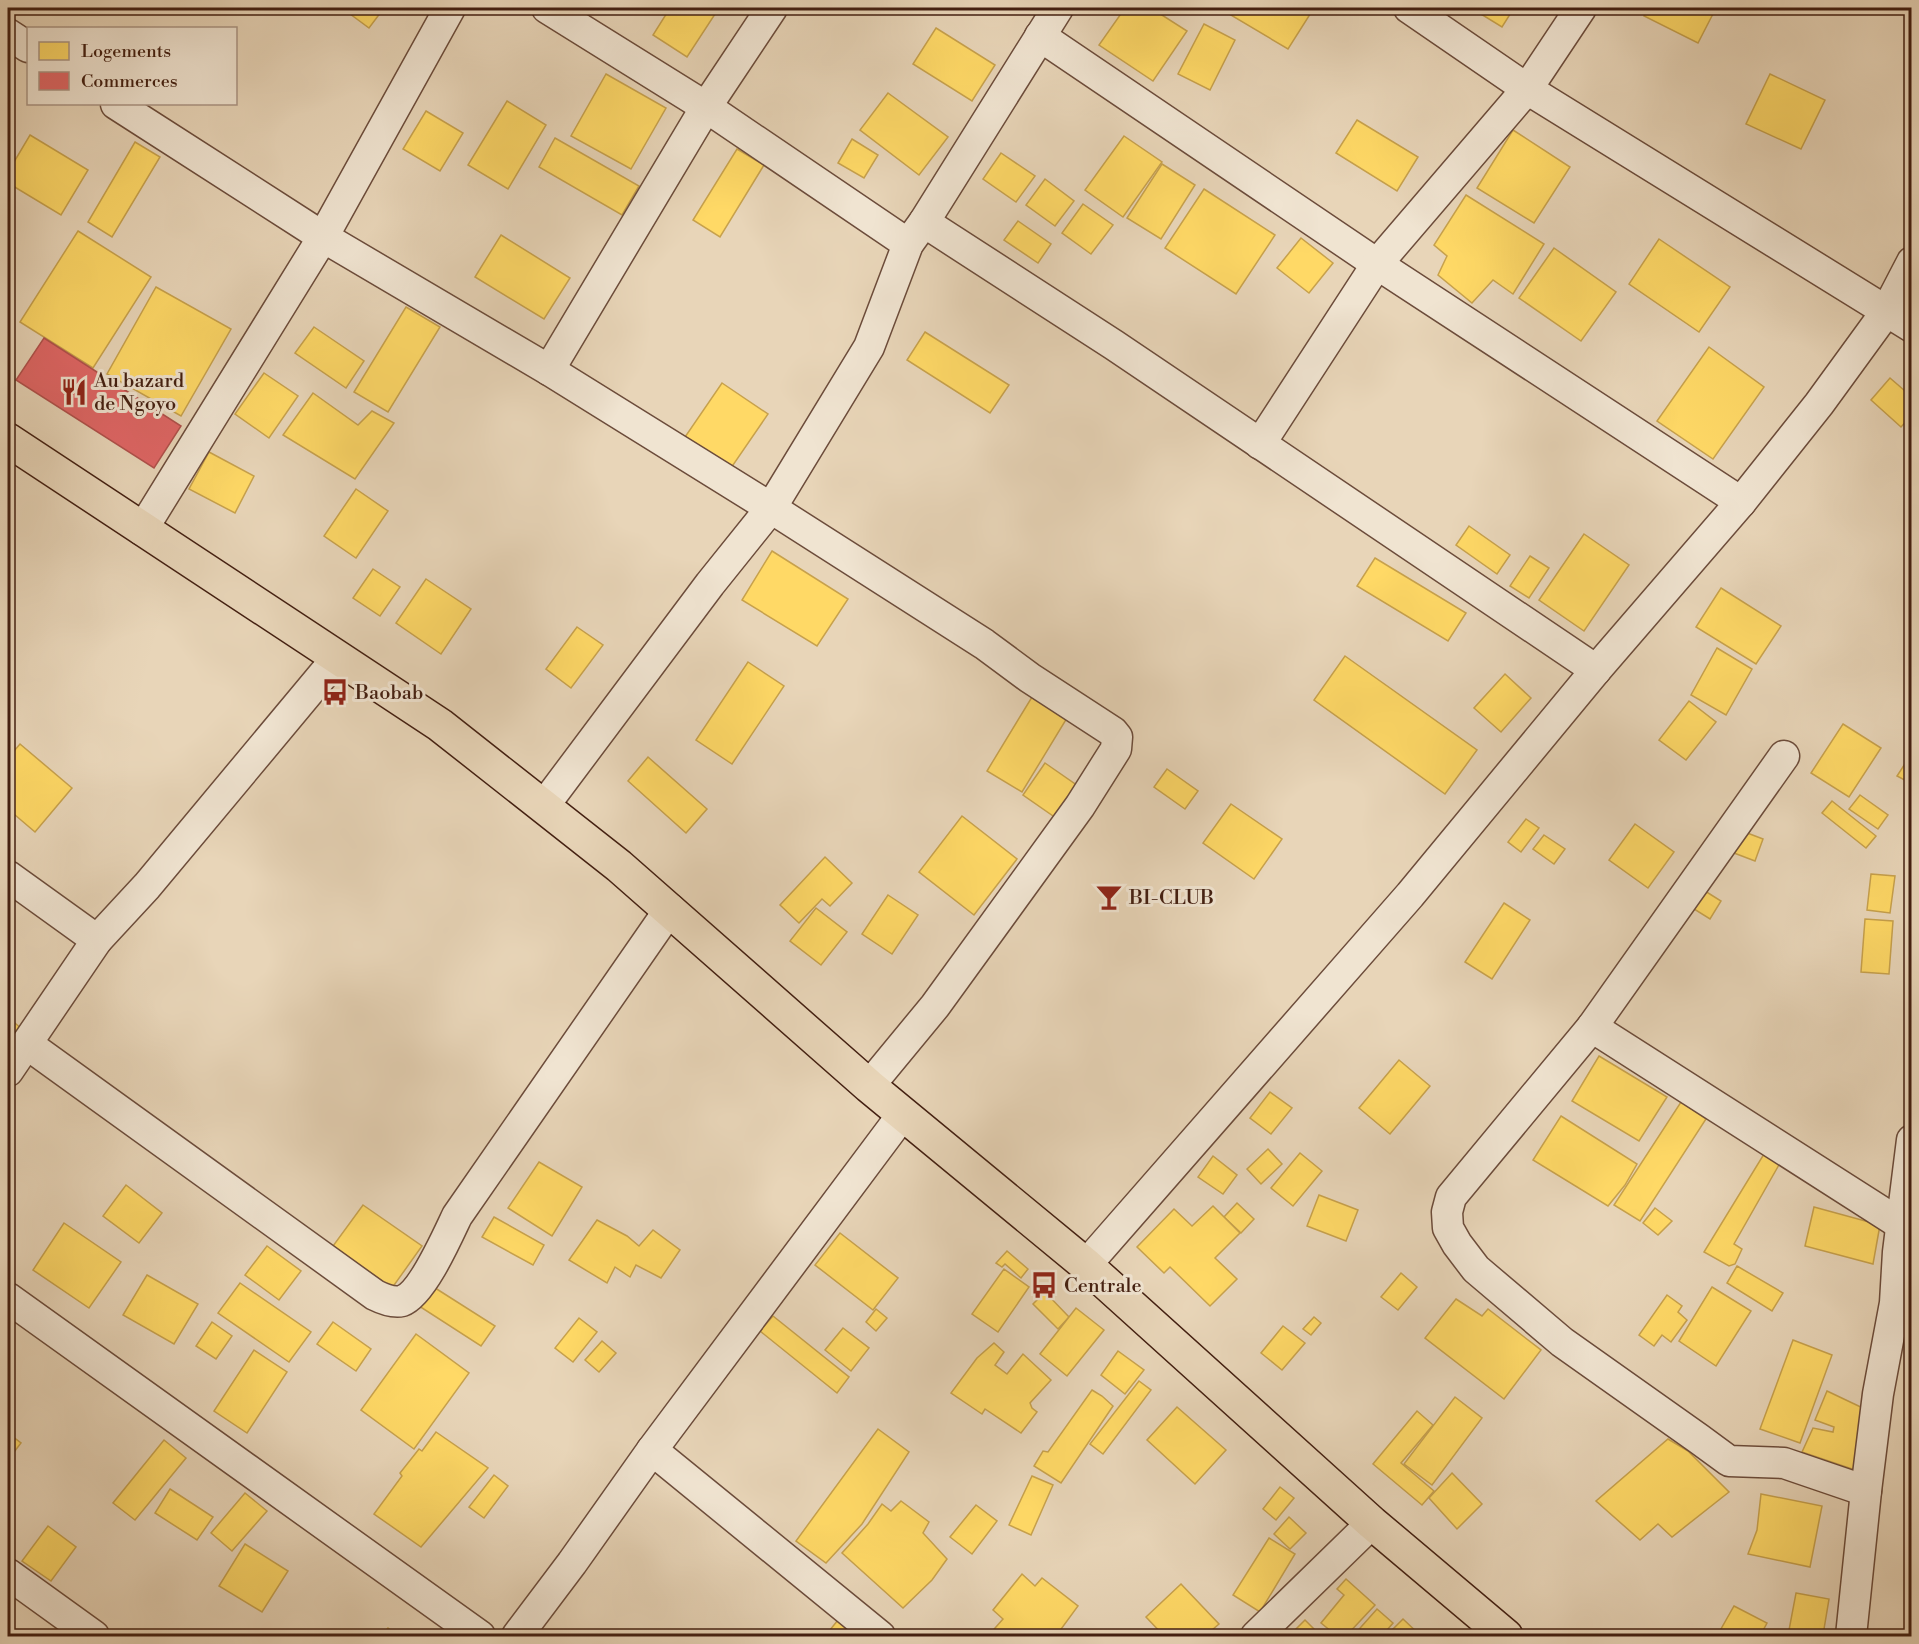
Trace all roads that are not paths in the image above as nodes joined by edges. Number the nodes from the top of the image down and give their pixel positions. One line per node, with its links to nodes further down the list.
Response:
1 (450, 8): 14 (street)
2 (547, 8): 12 (street)
3 (772, 8): 12 (street)
4 (1058, 8): 8 (street)
5 (1409, 8): 10 (street)
6 (1581, 8): 10 (street)
7 (8, 34): 9 (street)
8 (1040, 36): 13 (street); 16 (street)
9 (27, 46)
10 (1527, 89): 16 (street); 17 (street)
11 (118, 105): 14 (street)
12 (706, 107): 13 (street); 18 (street)
13 (916, 233): 20 (street); 22 (street)
14 (323, 237): 18 (street); 23 (street)
15 (1911, 262): 17 (street)
16 (1377, 264): 20 (street); 21 (street)
17 (1899, 319): 21 (street)
18 (549, 370): 22 (street)
19 (8, 440): 23 (highway)
20 (1260, 444): 25 (street)
21 (1740, 502): 25 (street)
22 (771, 508): 27 (street); 34 (street)
23 (142, 530): 24 (highway)
24 (337, 658): 27 (highway); 30 (street)
25 (1596, 670): 38 (street)
26 (1784, 756): 31 (street)
27 (543, 807): 29 (highway)
28 (8, 876): 30 (street)
29 (670, 909): 32 (street); 34 (highway)
30 (97, 940): 32 (street)
31 (1592, 1027): 37 (street); 41 (street)
32 (27, 1044): 33 (street)
33 (8, 1071)
34 (869, 1086): 35 (highway)
35 (903, 1114): 38 (highway); 40 (street)
36 (1911, 1140): 37 (street)
37 (1902, 1225): 41 (street)
38 (1086, 1265): 42 (highway)
39 (8, 1298): 45 (street)
40 (651, 1450): 46 (street); 47 (street)
41 (1866, 1491): 50 (street)
42 (1372, 1523): 48 (street); 49 (highway)
43 (8, 1574): 44 (street)
44 (94, 1636)
45 (480, 1636)
46 (517, 1636)
47 (880, 1636)
48 (1256, 1636)
49 (1506, 1636)
50 (1851, 1636)

